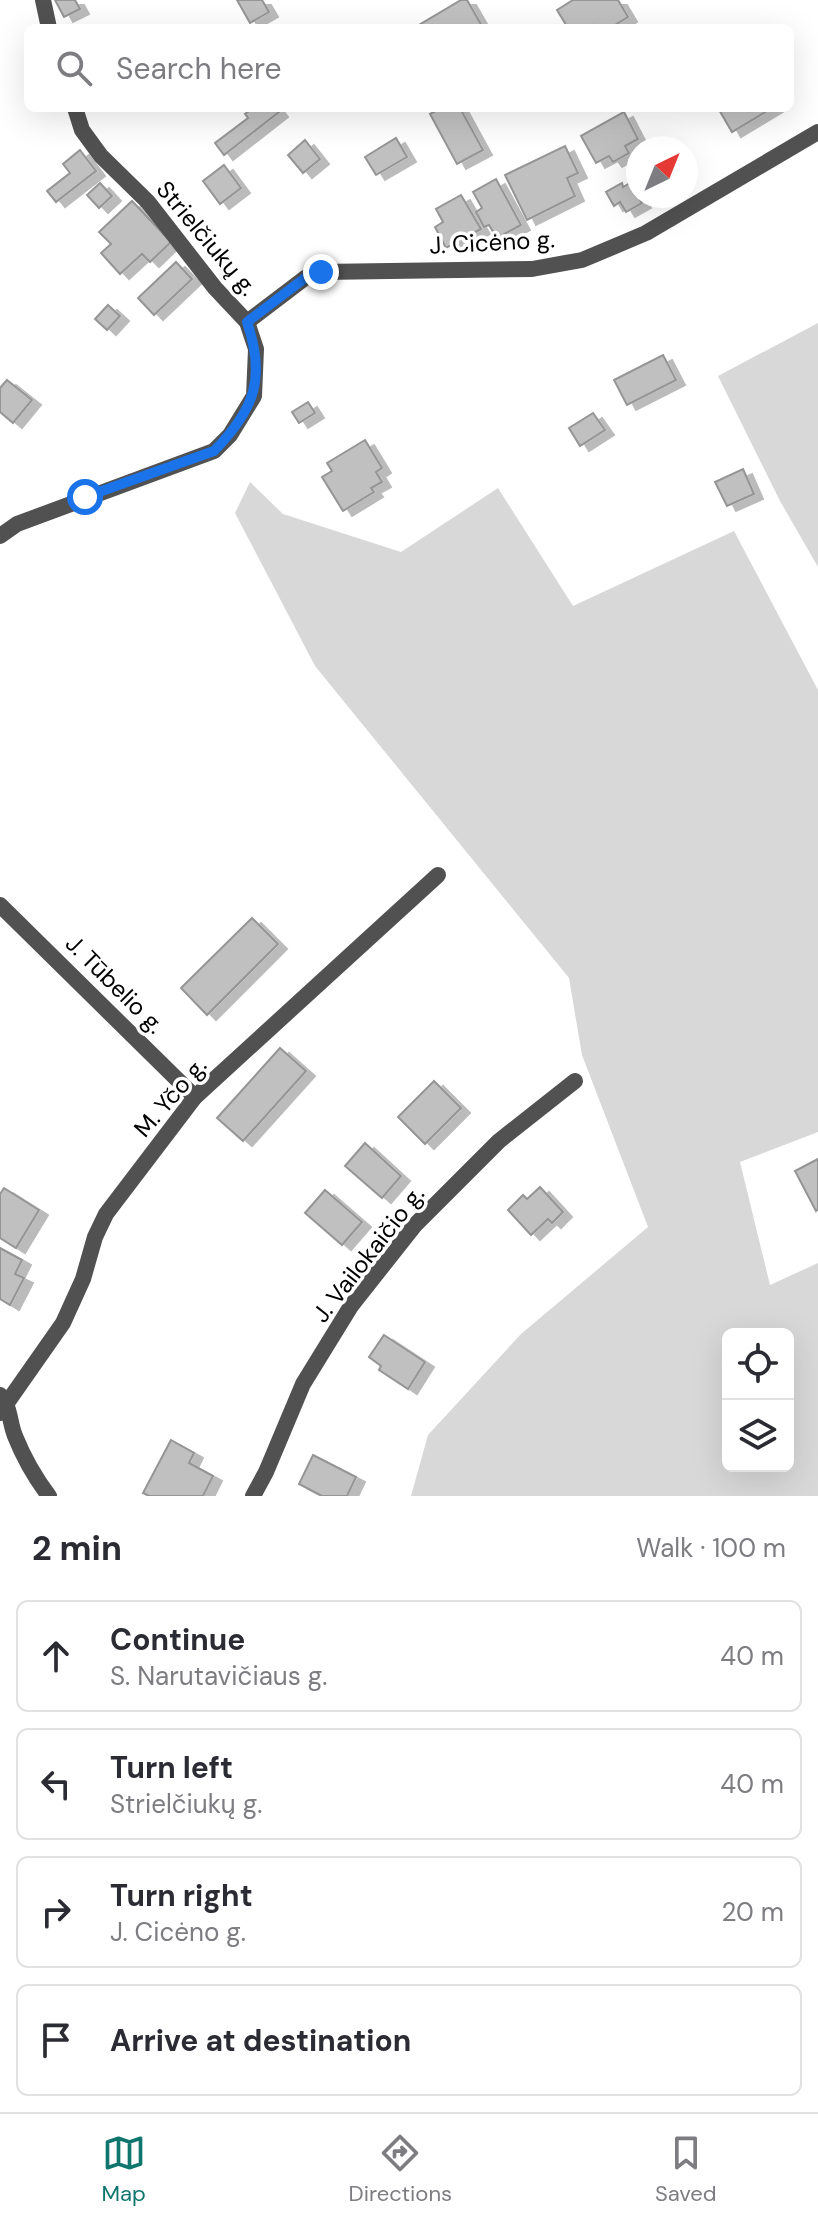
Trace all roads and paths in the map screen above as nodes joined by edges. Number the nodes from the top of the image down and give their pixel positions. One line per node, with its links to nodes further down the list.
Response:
1 (43, 0): 2 (street)
2 (48, 24)
3 (76, 112): 5 (street, Strielčiukų g.)
4 (818, 132): 5 (street, J. Cicėno g.)
5 (247, 322): 6 (street, Strielčiukų g.)
6 (0, 536)
7 (438, 875): 10 (street, M. Yčo g.)
8 (0, 905): 10 (street, J. Tūbelio g.)
9 (575, 1081): 13 (street, J. Vailokaičio g.)
10 (195, 1097): 11 (street, M. Yčo g.)
11 (3, 1404): 12 (street)
12 (49, 1496)
13 (253, 1496)

